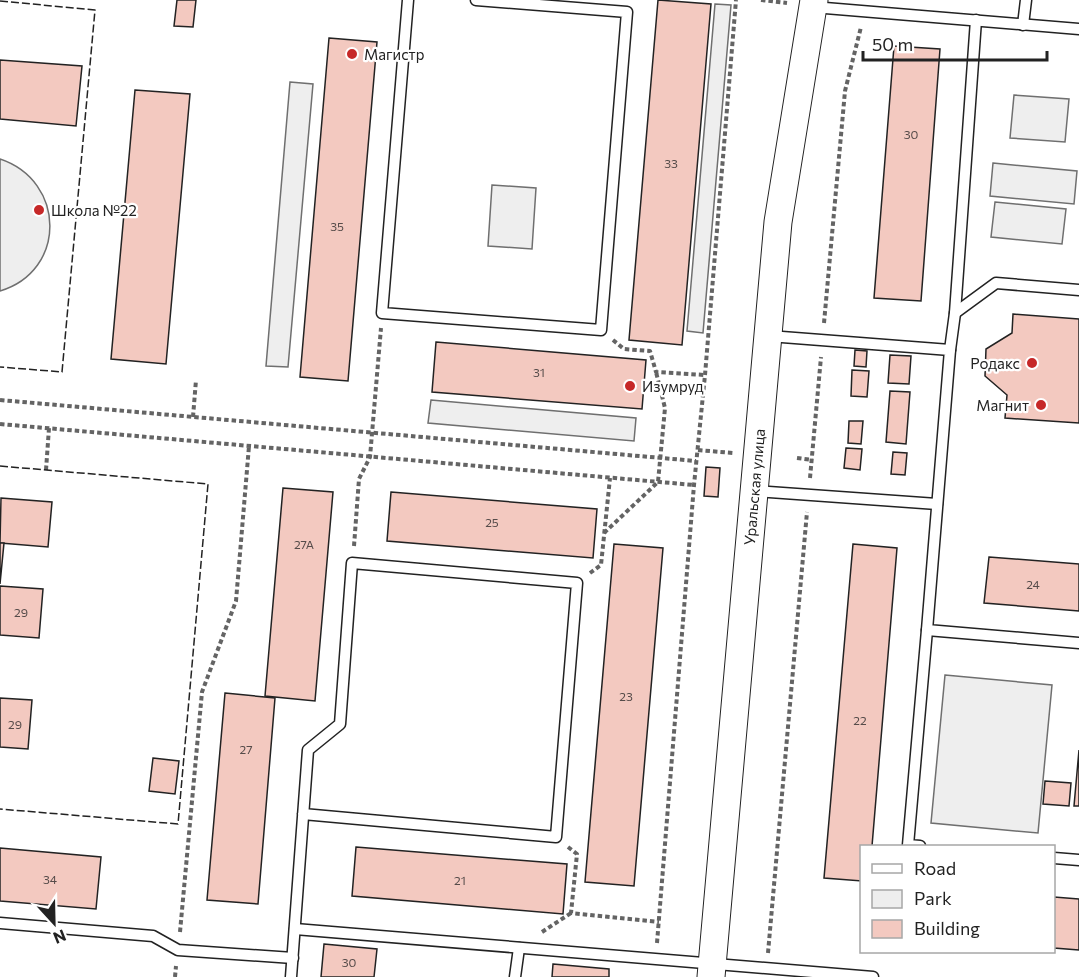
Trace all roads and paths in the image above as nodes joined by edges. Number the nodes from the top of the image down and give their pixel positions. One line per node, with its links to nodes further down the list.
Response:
1 (408, 0): 10 (lane)
2 (476, 0): 12 (lane)
3 (736, 0): 16 (path)
4 (1026, 0): 7 (lane)
5 (813, 3): 6 (lane); 13 (street, Уральская улица)
6 (976, 20): 7 (lane); 11 (lane)
7 (1023, 25): 8 (lane)
8 (1079, 29)
9 (1079, 290): 11 (lane)
10 (382, 313): 12 (lane); 22 (path)
11 (955, 313): 14 (lane)
12 (601, 330): 15 (path)
13 (768, 336): 14 (lane); 35 (street, Уральская улица)
14 (950, 350): 36 (lane)
15 (656, 372): 16 (path); 27 (path)
16 (705, 375): 24 (path)
17 (196, 380): 19 (path)
18 (0, 400): 19 (path)
19 (193, 417): 22 (path)
20 (0, 424): 21 (path)
21 (49, 428): 23 (path); 31 (path)
22 (372, 432): 26 (path); 27 (path)
23 (249, 446): 26 (path); 51 (path)
24 (698, 450): 25 (path); 30 (path)
25 (736, 453)
26 (370, 457): 32 (path); 38 (path)
27 (660, 458): 30 (path); 33 (path)
28 (797, 458): 29 (path)
29 (812, 460)
30 (696, 461): 34 (path)
31 (46, 470)
32 (610, 478): 33 (path); 37 (path)
33 (658, 482): 34 (path); 37 (path)
34 (694, 485): 47 (path)
35 (754, 491): 36 (lane); 54 (street, Уральская улица)
36 (937, 504): 40 (lane)
37 (604, 533): 39 (path)
38 (352, 563): 39 (lane); 42 (lane)
39 (578, 583): 43 (lane)
40 (927, 630): 41 (lane); 44 (lane)
41 (1079, 643)
42 (303, 814): 43 (lane); 49 (lane)
43 (556, 837): 47 (path)
44 (908, 845)
45 (1055, 858): 46 (lane)
46 (1079, 861)
47 (659, 922): 53 (path)
48 (0, 923): 51 (lane)
49 (295, 929): 50 (lane); 52 (lane)
50 (519, 948): 53 (lane); 56 (lane)
51 (178, 950): 52 (lane)
52 (293, 958): 55 (lane)
53 (656, 960): 54 (lane)
54 (712, 971): 57 (lane)
55 (291, 977)
56 (515, 977)
57 (873, 977)

